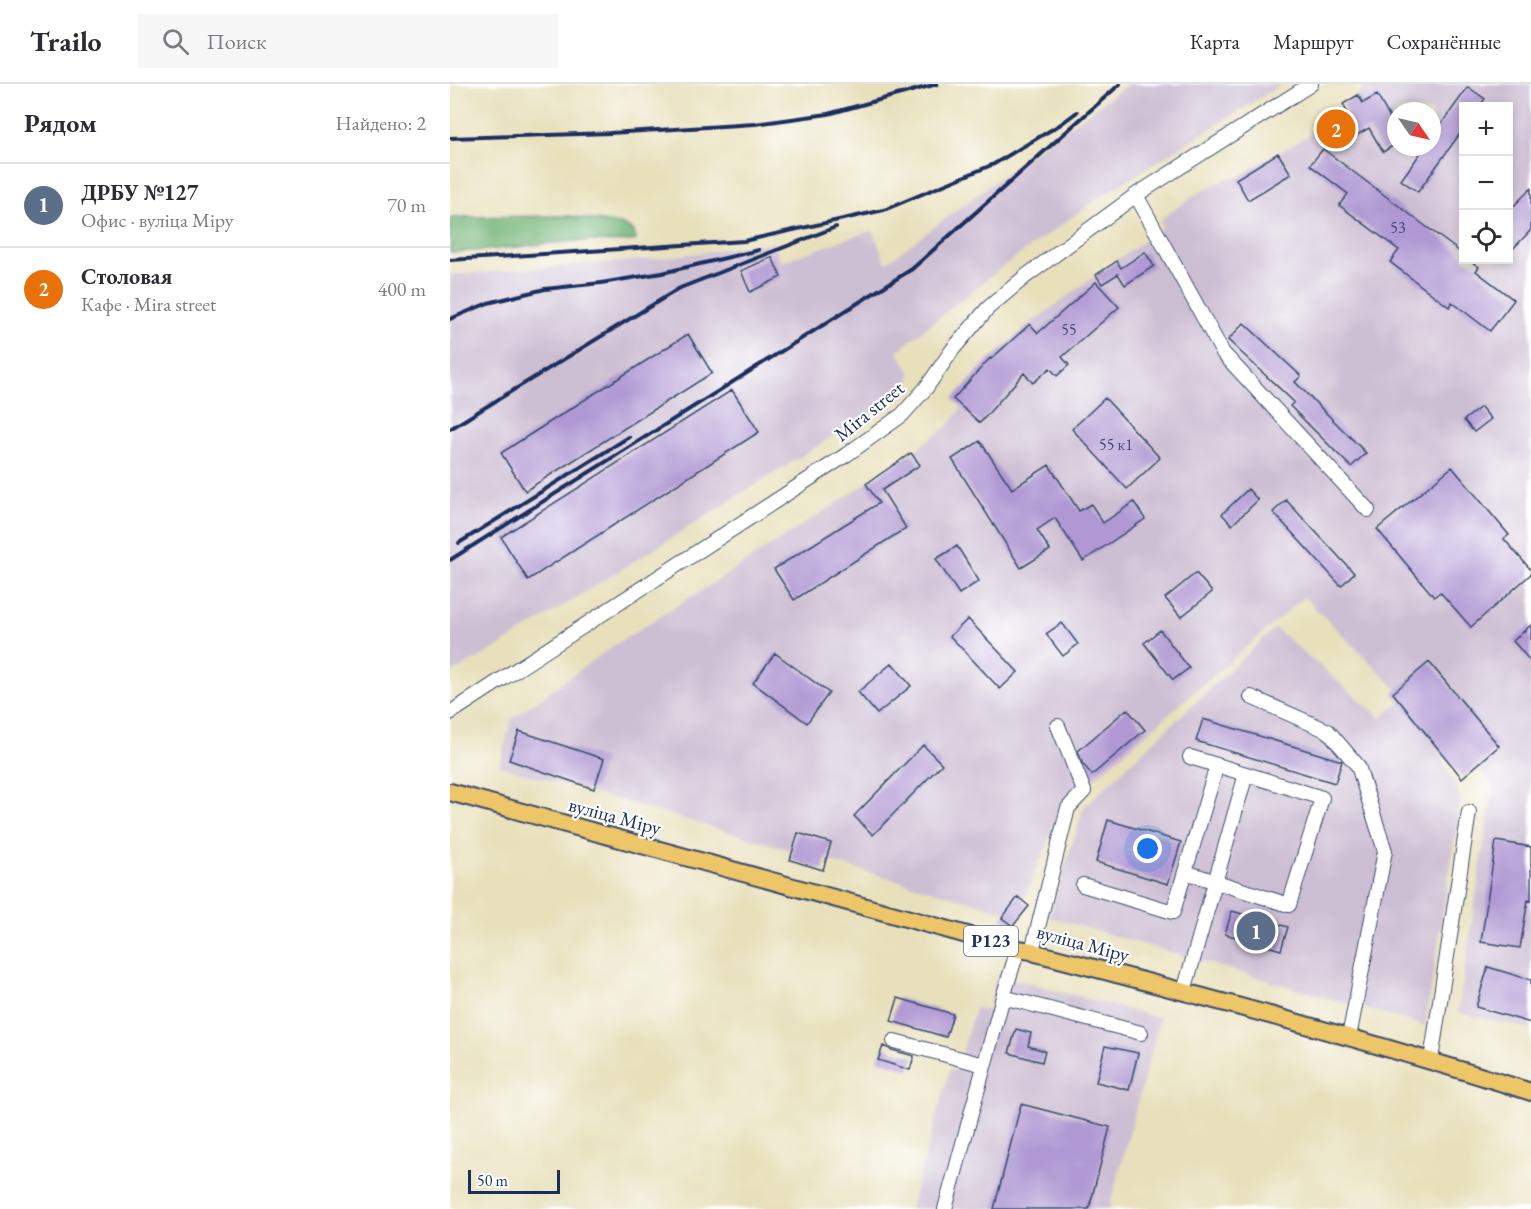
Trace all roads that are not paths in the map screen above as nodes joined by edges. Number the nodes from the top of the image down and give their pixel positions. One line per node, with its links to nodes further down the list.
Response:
1 (1311, 84): 2 (street, Mira street)
2 (1136, 195): 3 (street); 5 (street, Mira street)
3 (1368, 510)
4 (1251, 697): 19 (street)
5 (450, 713)
6 (1058, 726): 15 (street)
7 (1190, 757): 8 (street)
8 (1217, 765): 9 (street); 12 (street)
9 (1246, 774): 13 (street); 13 (street)
10 (450, 792): 15 (main road, вуліца Міру / Р123)
11 (1469, 812): 21 (street)
12 (1185, 872): 13 (street); 14 (street)
13 (1215, 881): 16 (street)
14 (1083, 885)
15 (1025, 950): 16 (main road, вуліца Міру / Р123); 17 (street)
16 (1184, 991): 19 (main road, вуліца Міру / Р123)
17 (1003, 997): 18 (street); 22 (street)
18 (1142, 1033)
19 (1349, 1037): 21 (main road, вуліца Міру / Р123)
20 (894, 1041): 22 (street)
21 (1431, 1060): 23 (main road, вуліца Міру / Р123)
22 (984, 1065): 24 (street)
23 (1531, 1092)
24 (945, 1209)

